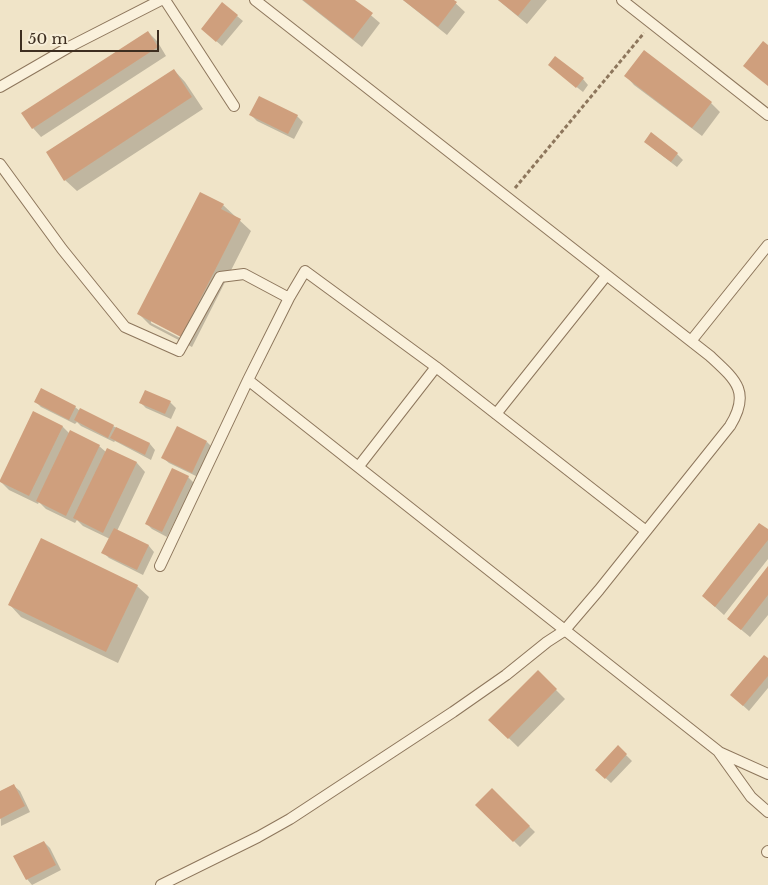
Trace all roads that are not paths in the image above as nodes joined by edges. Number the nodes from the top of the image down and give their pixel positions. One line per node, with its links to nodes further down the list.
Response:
1 (161, 0): 5 (lane)
2 (165, 0): 6 (lane)
3 (255, 0): 10 (lane)
4 (622, 0): 7 (lane)
5 (0, 87)
6 (234, 106)
7 (768, 115)
8 (0, 164): 11 (lane)
9 (768, 245): 12 (lane)
10 (606, 276): 12 (lane); 15 (lane)
11 (289, 298): 13 (lane); 14 (lane)
12 (691, 341): 17 (lane)
13 (436, 367): 15 (lane); 16 (lane)
14 (248, 380): 16 (lane); 18 (lane)
15 (496, 414): 17 (lane)
16 (359, 466): 19 (lane)
17 (646, 531): 19 (lane)
18 (160, 566)
19 (564, 631): 20 (lane); 23 (lane)
20 (718, 751): 21 (lane); 22 (lane)
21 (768, 774)
22 (768, 812)
23 (161, 885)

